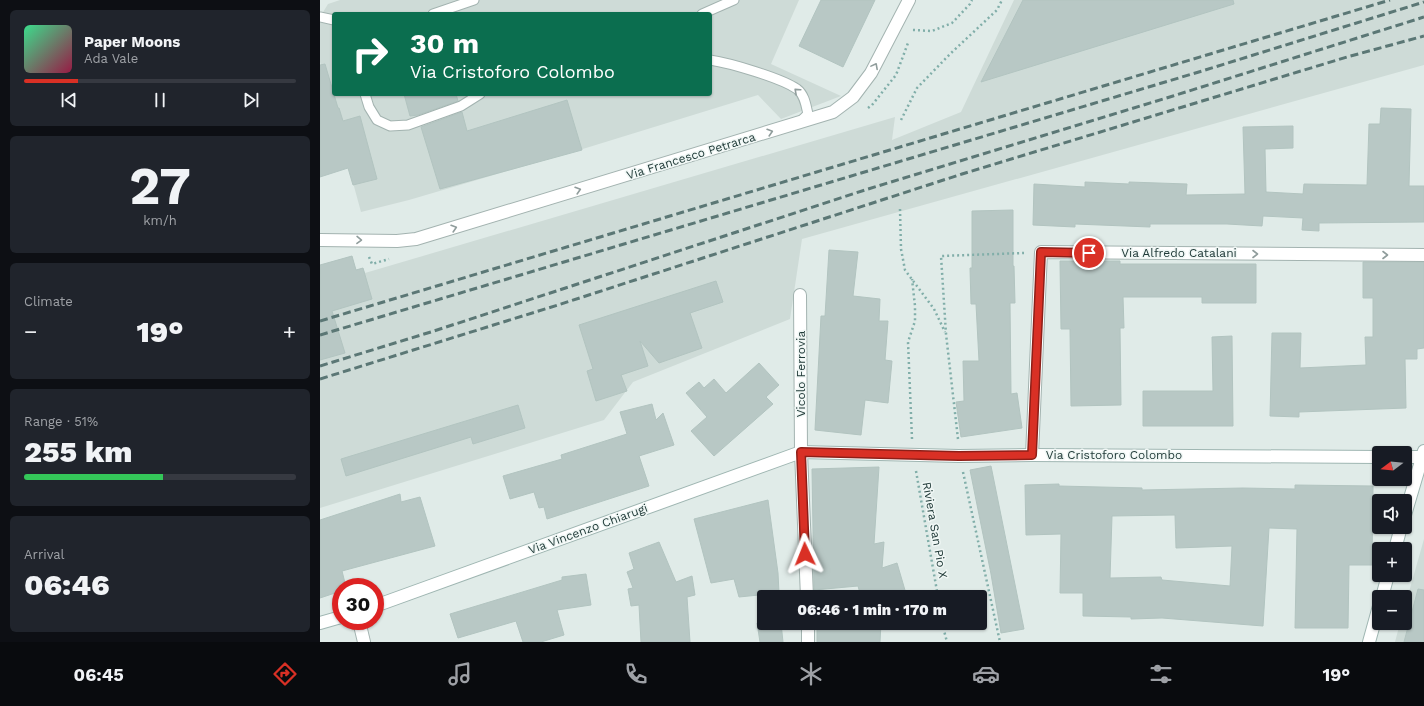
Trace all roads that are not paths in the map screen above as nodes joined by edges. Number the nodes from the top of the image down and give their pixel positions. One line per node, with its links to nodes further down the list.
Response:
1 (474, 0): 4 (lane)
2 (734, 0): 5 (lane)
3 (909, 0): 11 (street, Via Francesco Petrarca, one-way to 3)
4 (439, 12)
5 (707, 12)
6 (320, 17): 7 (lane)
7 (332, 20)
8 (712, 60): 11 (lane, one-way to 8)
9 (366, 96): 10 (lane)
10 (477, 96)
11 (799, 123): 12 (street, Via Francesco Petrarca, one-way to 11)
12 (320, 240)
13 (1424, 255): 17 (street, Via Alfredo Catalani, one-way to 13)
14 (800, 295): 15 (street, Vicolo Ferrovia)
15 (801, 452): 17 (street, Via Cristoforo Colombo); 21 (street, Vicolo Ferrovia); 22 (street, Via Vincenzo Chiarugi)
16 (1423, 454): 18 (street); 20 (street)
17 (1032, 455): 19 (street, Via Cristoforo Colombo)
18 (1412, 456)
19 (1372, 457)
20 (1411, 494)
21 (807, 590)
22 (384, 603)
23 (332, 620): 24 (street)
24 (320, 624)
25 (361, 630): 28 (street)
26 (808, 630): 29 (street)
27 (1372, 630): 30 (street)
28 (364, 642)
29 (808, 642)
30 (1369, 642)

